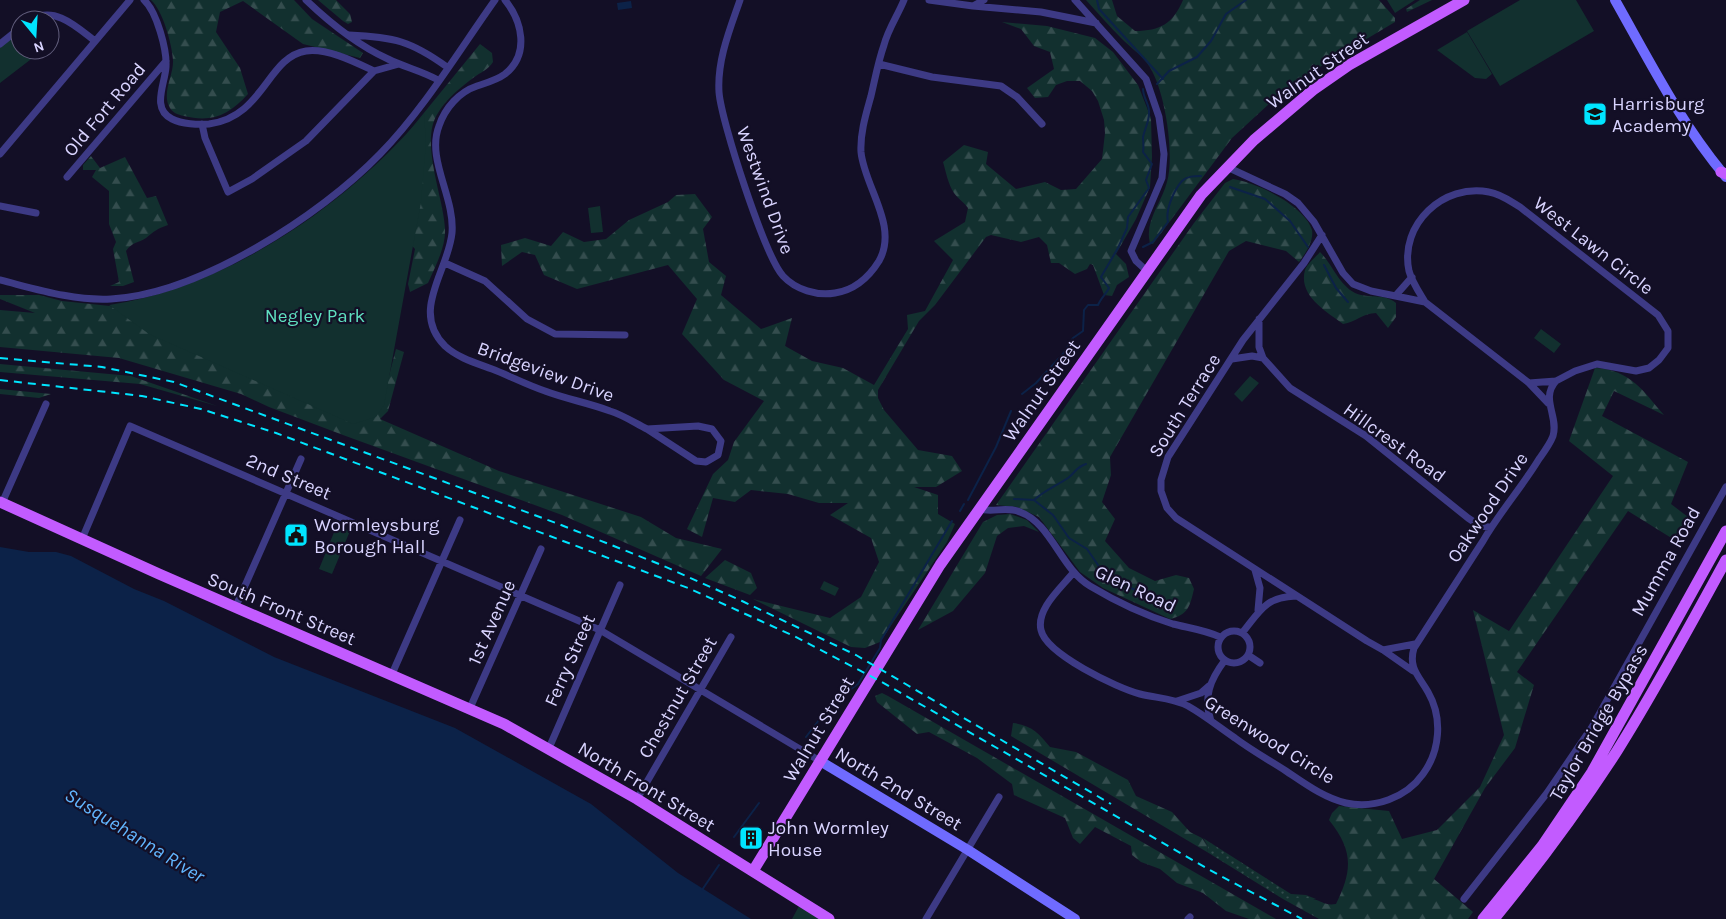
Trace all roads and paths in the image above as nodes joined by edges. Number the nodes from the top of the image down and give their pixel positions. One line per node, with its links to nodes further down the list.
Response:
1 (130, 0): 18 (street)
2 (144, 0): 20 (street)
3 (306, 0): 16 (street)
4 (495, 0): 23 (street)
5 (505, 0): 35 (street, Bridgeview Drive)
6 (740, 0): 22 (street, Westwind Drive)
7 (904, 0): 22 (street, Westwind Drive)
8 (929, 0): 13 (street)
9 (984, 0): 13 (street)
10 (1075, 0): 15 (street)
11 (1464, 0): 29 (main road, Walnut Street)
12 (1615, 0): 30 (street)
13 (973, 6): 15 (street)
14 (60, 17): 18 (street)
15 (1097, 23): 36 (street)
16 (349, 35): 21 (street); 23 (street)
17 (10, 36): 19 (street)
18 (95, 41): 28 (street)
19 (0, 44)
20 (166, 61): 26 (street); 31 (street, Old Fort Road)
21 (399, 64): 24 (street); 25 (street)
22 (879, 64): 27 (street)
23 (447, 67): 25 (street)
24 (374, 71): 26 (street); 26 (street)
25 (438, 80): 38 (street)
26 (202, 124)
27 (1042, 124)
28 (0, 153)
29 (1227, 167): 34 (street); 36 (main road, Walnut Street)
30 (1724, 175)
31 (67, 177)
32 (0, 206): 33 (street)
33 (36, 213)
34 (1322, 235): 39 (street); 41 (street, South Terrace)
35 (445, 263): 42 (street); 49 (street, Bridgeview Drive)
36 (1147, 270): 54 (main road, Walnut Street)
37 (1412, 278): 39 (street); 40 (street, West Lawn Circle); 45 (street, West Lawn Circle)
38 (0, 280)
39 (1397, 294): 40 (street)
40 (1425, 302): 46 (street)
41 (1259, 318): 43 (street); 44 (street, South Terrace)
42 (625, 336)
43 (1263, 358): 44 (street); 56 (street, Hillcrest Road)
44 (1232, 359): 62 (street, South Terrace)
45 (1556, 381): 46 (street); 47 (street)
46 (1529, 383): 47 (street)
47 (1548, 403): 56 (street, Oakwood Drive)
48 (46, 404): 53 (street)
49 (647, 429): 49 (street, Bridgeview Drive)
50 (301, 459): 52 (street)
51 (1726, 486): 91 (street, Mumma Road)
52 (286, 493): 58 (street, 2nd Street); 61 (street, 2nd Street); 67 (street)
53 (1, 502): 58 (main road, South Front Street)
54 (979, 509): 63 (street, Glen Road); 86 (main road, Walnut Street)
55 (460, 520): 61 (street)
56 (1489, 527): 73 (street, Oakwood Drive)
57 (1726, 531): 95 (main road, Taylor Bridge Bypass)
58 (82, 539): 67 (main road, South Front Street)
59 (541, 549): 65 (street, 1st Avenue)
60 (1726, 560): 96 (main road, Taylor Bridge Bypass)
61 (443, 561): 65 (street, 2nd Street); 79 (street)
62 (1255, 570): 66 (street, South Terrace); 68 (street)
63 (1073, 573): 72 (street, Glen Road); 82 (street, Greenwood Circle)
64 (620, 585): 69 (street, Ferry Street)
65 (521, 596): 69 (street, 2nd Street); 83 (street, 1st Avenue)
66 (1297, 596): 68 (street); 74 (street, South Terrace)
67 (236, 606): 79 (main road, South Front Street)
68 (1258, 610): 70 (street)
69 (600, 630): 81 (street, North 2nd Street); 85 (street, Ferry Street)
70 (1242, 633): 72 (street); 75 (street)
71 (731, 637): 81 (street, Chestnut Street)
72 (1220, 638): 76 (street)
73 (1415, 644): 74 (street); 78 (street)
74 (1383, 650): 78 (street, Greenwood Circle)
75 (1248, 655): 76 (street); 77 (street)
76 (1225, 660): 80 (street)
77 (1260, 663)
78 (1414, 672): 84 (street, Greenwood Circle)
79 (392, 674): 83 (main road, South Front Street)
80 (1209, 686): 82 (street); 84 (street)
81 (701, 690): 86 (street, North 2nd Street); 88 (street, Chestnut Street)
82 (1176, 702): 84 (street, Greenwood Circle)
83 (470, 708): 85 (main road, South Front Street)
84 (1211, 721)
85 (549, 748): 88 (main road, North Front Street)
86 (820, 761): 89 (street, North 2nd Street); 90 (main road, Walnut Street)
87 (999, 797): 89 (street)
88 (637, 799): 90 (main road, North Front Street)
89 (968, 850): 93 (street); 94 (street, North 2nd Street)
90 (753, 871): 92 (main road, North Front Street)
91 (1464, 899)
92 (829, 919)
93 (926, 919)
94 (1075, 919)
95 (1483, 919)
96 (1494, 919)

